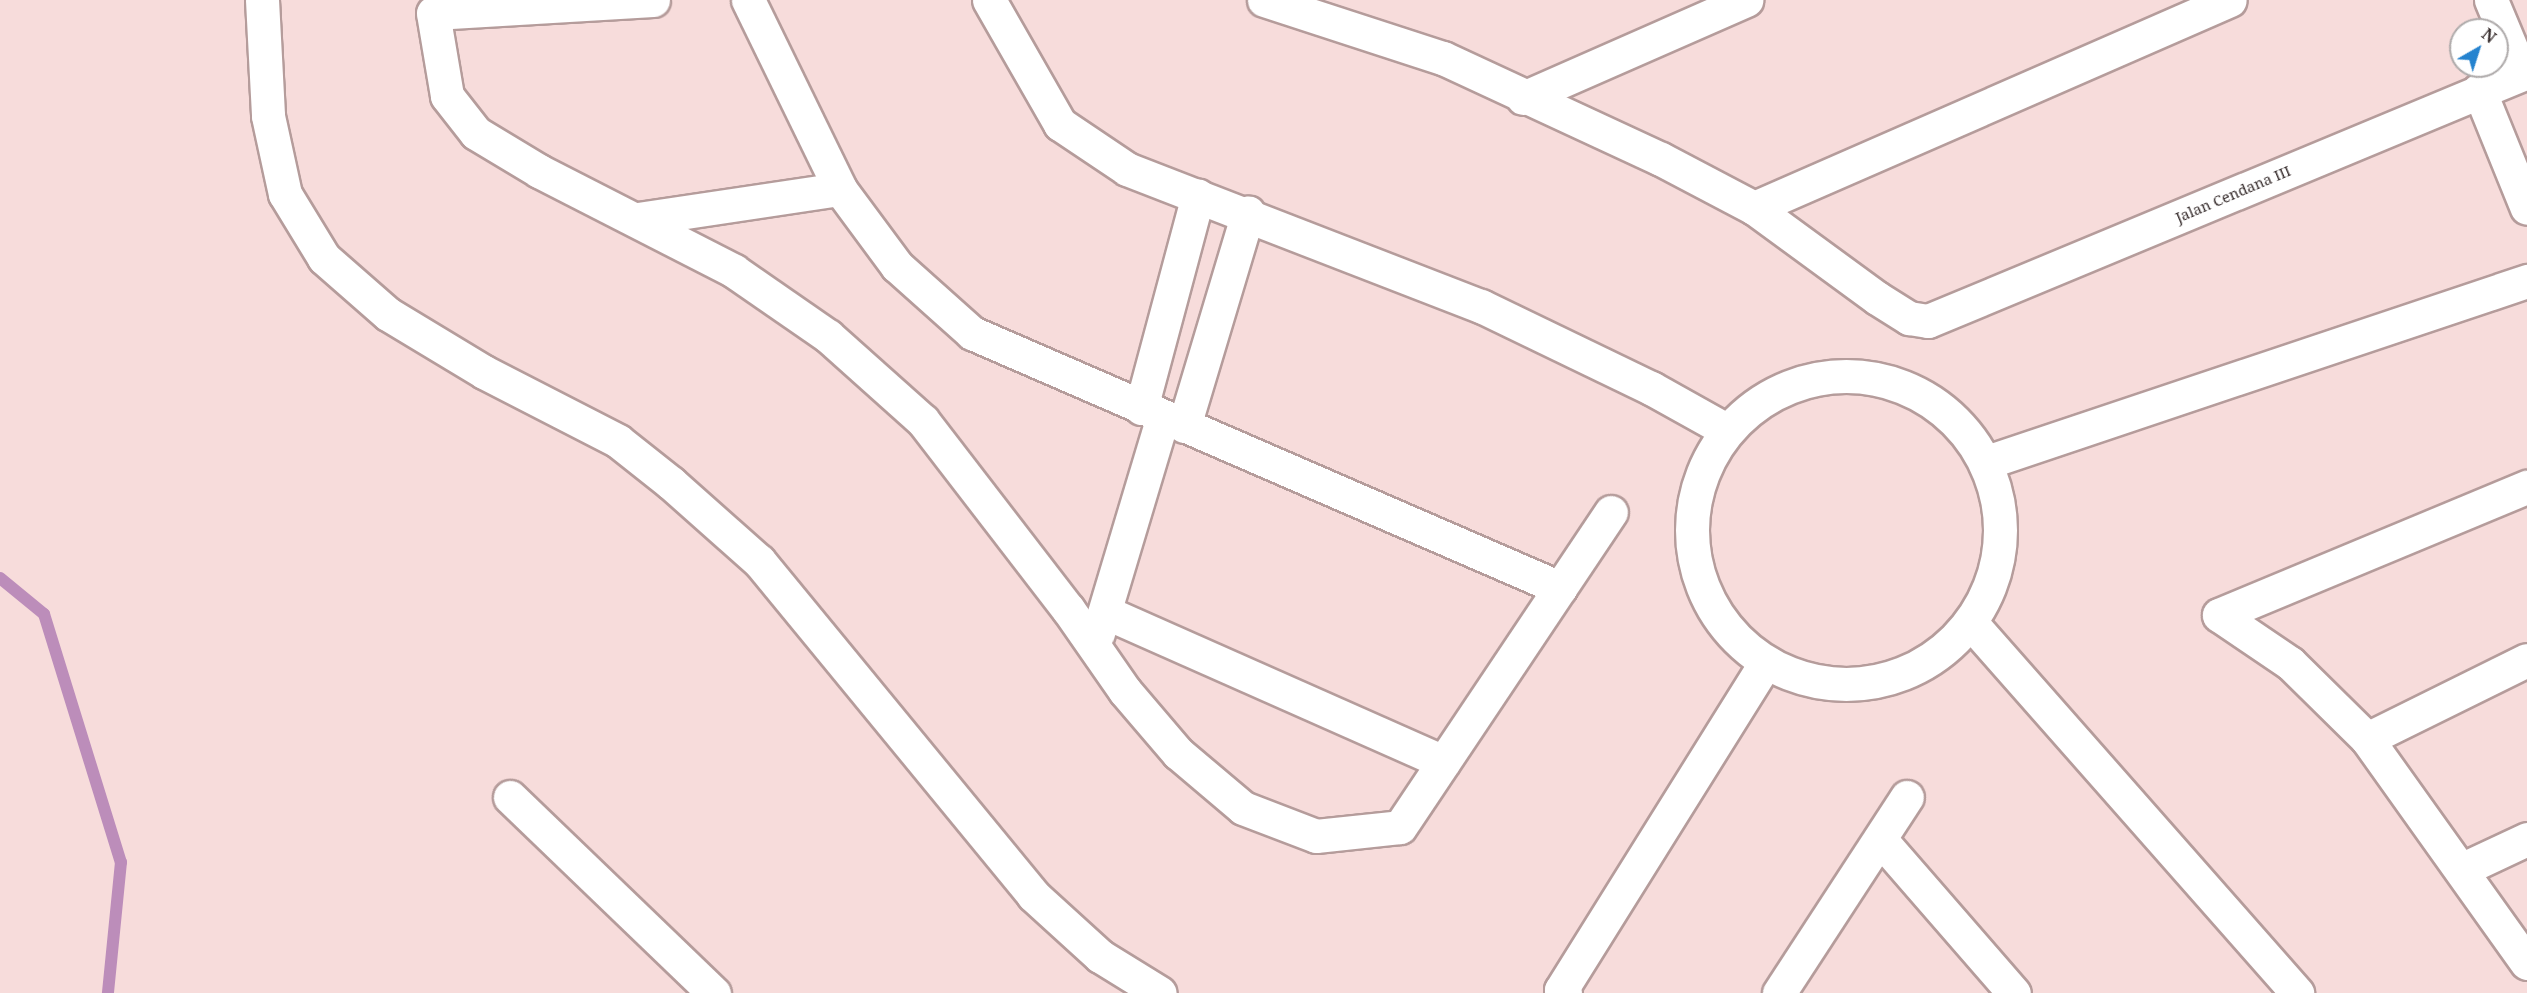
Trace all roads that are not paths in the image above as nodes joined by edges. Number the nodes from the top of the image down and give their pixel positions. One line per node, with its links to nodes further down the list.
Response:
1 (262, 0): 39 (street)
2 (653, 0): 17 (street)
3 (748, 0): 12 (street)
4 (989, 0): 13 (street)
5 (1746, 0): 11 (street)
6 (2230, 0): 14 (street)
7 (2491, 0): 9 (street)
8 (1281, 2): 11 (street, Jalan Cendana III)
9 (2524, 73): 10 (street, Jalan Cendana III)
10 (2478, 90): 14 (street, Jalan Cendana III); 15 (street)
11 (1523, 98): 14 (street, Jalan Cendana III)
12 (840, 189): 17 (street); 19 (street)
13 (1198, 196): 16 (street); 19 (street)
14 (1754, 208)
15 (2527, 208)
16 (1248, 212): 19 (street); 20 (street)
17 (639, 219): 27 (street)
18 (2527, 281): 21 (street)
19 (1163, 417): 24 (street); 25 (street)
20 (1726, 430): 21 (street); 29 (street)
21 (1987, 462): 26 (street)
22 (2527, 487): 30 (street)
23 (1611, 512): 24 (street)
24 (1560, 588): 31 (street)
25 (1105, 612): 27 (street); 31 (street)
26 (1972, 624): 29 (street); 43 (street)
27 (1092, 649): 31 (street)
28 (2527, 660): 30 (street)
29 (1765, 663): 40 (street)
30 (2367, 739): 36 (street)
31 (1443, 762)
32 (510, 797): 38 (street)
33 (1907, 797): 34 (street)
34 (1880, 839): 41 (street); 42 (street)
35 (2527, 839): 36 (street)
36 (2463, 869): 37 (street)
37 (2527, 963)
38 (714, 993)
39 (1160, 993)
40 (1565, 993)
41 (1779, 993)
42 (2014, 993)
43 (2297, 993)

